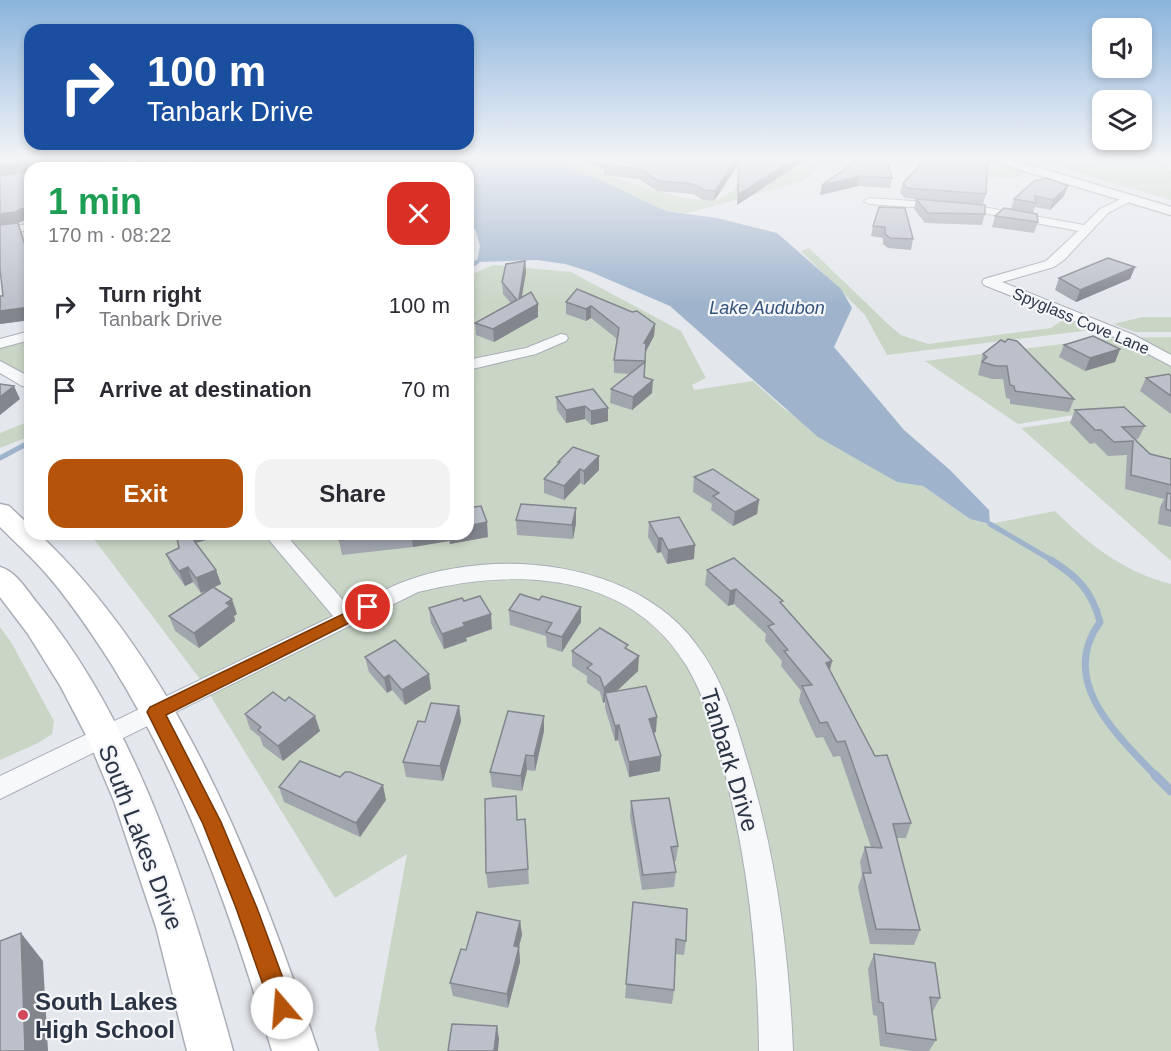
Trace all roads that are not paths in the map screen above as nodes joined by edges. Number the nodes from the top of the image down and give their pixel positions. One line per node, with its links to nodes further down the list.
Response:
1 (944, 206): 6 (street)
2 (1114, 206): 6 (street)
3 (1155, 206): 4 (street)
4 (1171, 211)
5 (24, 228): 7 (street)
6 (1087, 229): 11 (street, Spyglass Cove Lane)
7 (0, 231)
8 (24, 337): 10 (street)
9 (561, 338): 12 (street)
10 (0, 344)
11 (1171, 361)
12 (474, 364)
13 (0, 366): 14 (street)
14 (24, 379)
15 (0, 512): 16 (main road)
16 (24, 535)
17 (29, 540): 21 (main road)
18 (279, 540): 20 (street)
19 (0, 577): 22 (main road, South Lakes Drive)
20 (346, 617): 21 (street, Tanbark Drive); 26 (street, Tanbark Drive)
21 (156, 712): 22 (street, Tanbark Drive); 25 (main road)
22 (104, 738): 23 (street, Tanbark Drive); 24 (main road, South Lakes Drive)
23 (0, 788)
24 (210, 1051)
25 (295, 1051)
26 (776, 1051)

